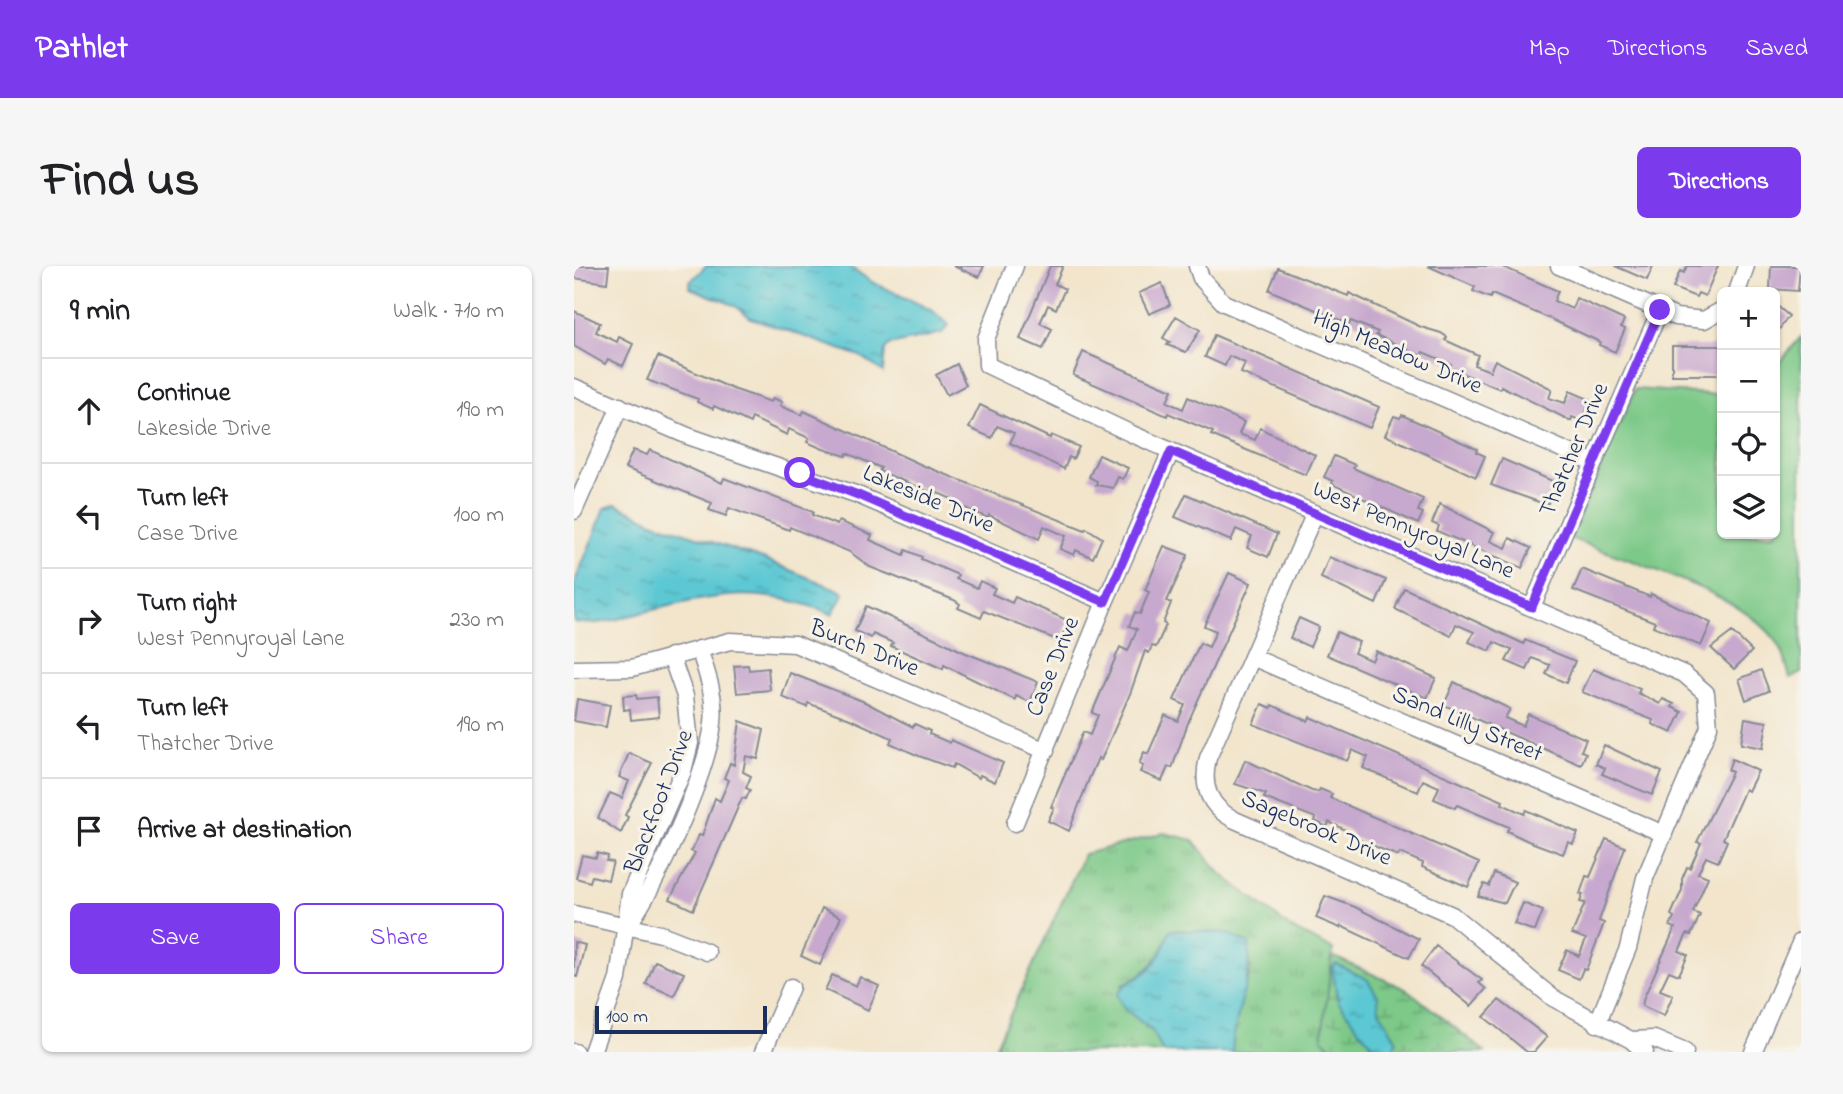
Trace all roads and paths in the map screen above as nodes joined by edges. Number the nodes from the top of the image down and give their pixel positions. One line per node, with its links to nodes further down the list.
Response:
1 (1015, 266): 10 (street, West Pennyroyal Lane)
2 (1197, 266): 11 (street, High Meadow Drive)
3 (1559, 266): 6 (street)
4 (1746, 266): 5 (street)
5 (1739, 287)
6 (1660, 310): 7 (street); 11 (street, Thatcher Drive)
7 (1717, 313)
8 (574, 387): 9 (street, Lakeside Drive)
9 (620, 406): 12 (street); 14 (street, Lakeside Drive)
10 (1171, 451): 13 (street, West Pennyroyal Lane); 14 (street, Case Drive)
11 (1594, 463): 15 (street, Thatcher Drive)
12 (574, 511)
13 (1315, 513): 15 (street, West Pennyroyal Lane); 18 (street, Sagebrook Drive)
14 (1105, 602): 20 (street, Case Drive)
15 (1532, 607): 22 (street, West Pennyroyal Lane)
16 (699, 649): 17 (street, Burch Drive); 20 (street, Burch Drive); 24 (street, Blackfoot Drive)
17 (671, 656): 19 (street, Burch Drive); 24 (street, Blackfoot Drive)
18 (1252, 657): 22 (street, Sand Lilly Street); 28 (street, Sagebrook Drive)
19 (574, 669)
20 (1045, 751): 21 (street, Case Drive)
21 (1015, 823)
22 (1664, 834): 28 (street, West Pennyroyal Lane)
23 (574, 914): 24 (street)
24 (628, 925): 26 (street); 30 (street, Blackfoot Drive)
25 (1801, 941): 34 (street)
26 (707, 952)
27 (791, 986): 31 (street)
28 (1597, 1024): 29 (street, Sagebrook Drive)
29 (1631, 1040): 32 (street, Sagebrook Drive); 33 (street, Sagebrook Drive)
30 (592, 1052)
31 (763, 1052)
32 (1645, 1052)
33 (1685, 1052)
34 (1753, 1052)

